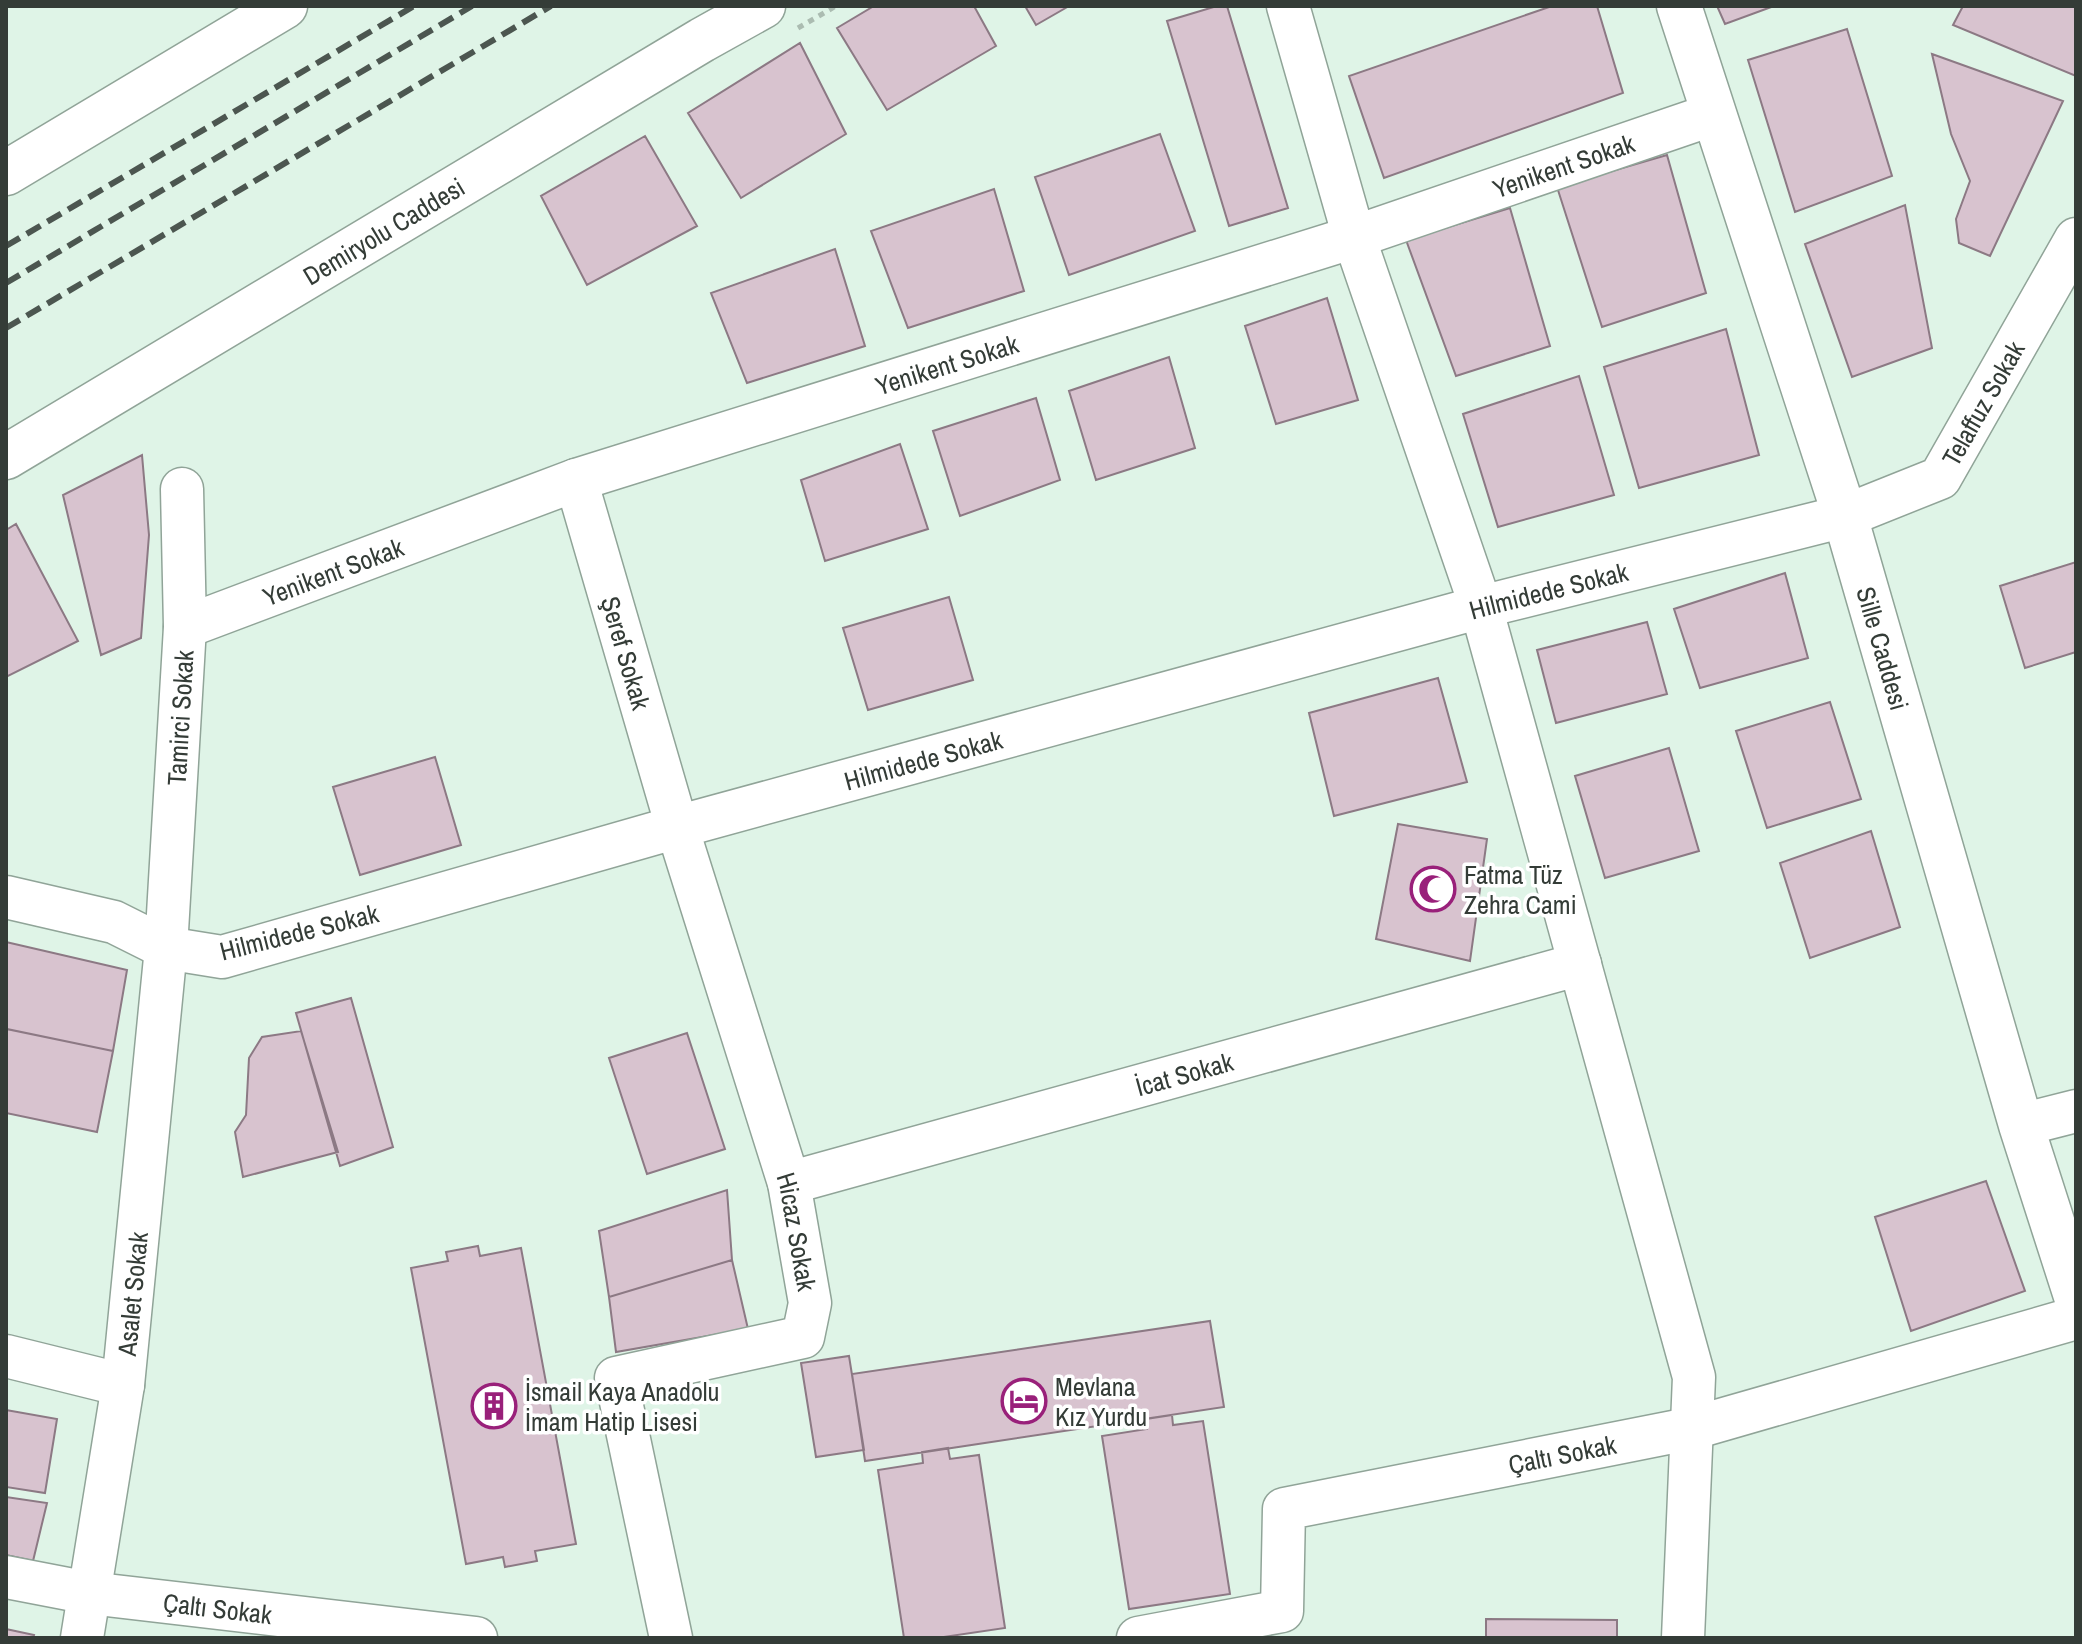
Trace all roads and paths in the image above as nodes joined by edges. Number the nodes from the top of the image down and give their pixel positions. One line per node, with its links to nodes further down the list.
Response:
1 (285, 6): 6 (street)
2 (763, 6): 9 (street, Demiryolu Caddesi)
3 (1288, 6): 7 (street)
4 (1679, 6): 5 (street, Sille Caddesi)
5 (1714, 114): 7 (street, Yenikent Sokak); 12 (street, Sille Caddesi)
6 (6, 173)
7 (1354, 237): 10 (street, Yenikent Sokak); 13 (street)
8 (2076, 239): 12 (street, Telaffuz Sokak)
9 (6, 457)
10 (576, 480): 14 (street, Yenikent Sokak); 15 (street, Şeref Sokak)
11 (182, 489): 14 (street, Tamirci Sokak)
12 (1845, 516): 13 (street, Hilmidede Sokak); 20 (street, Sille Caddesi)
13 (1481, 607): 15 (street, Hilmidede Sokak); 18 (street)
14 (185, 627): 17 (street, Tamirci Sokak)
15 (677, 827): 17 (street, Hilmidede Sokak); 21 (street, Hicaz Sokak)
16 (6, 897): 17 (street, Hilmidede Sokak)
17 (166, 948): 25 (street, Asalet Sokak)
18 (1580, 964): 21 (street, İcat Sokak); 26 (street)
19 (2076, 1111): 20 (street)
20 (2021, 1125): 22 (street, Sille Caddesi)
21 (789, 1183): 32 (street, Hicaz Sokak)
22 (2076, 1296)
23 (2076, 1318): 26 (street, Çaltı Sokak)
24 (6, 1356): 25 (street)
25 (123, 1385): 28 (street, Asalet Sokak)
26 (1693, 1428): 29 (street, Çaltı Sokak); 34 (street)
27 (6, 1577): 28 (street, Çaltı Sokak)
28 (89, 1593): 30 (street, Asalet Sokak); 31 (street, Çaltı Sokak)
29 (1282, 1624): 33 (street, Çaltı Sokak)
30 (82, 1638)
31 (476, 1638)
32 (671, 1638)
33 (1138, 1638)
34 (1683, 1638)

